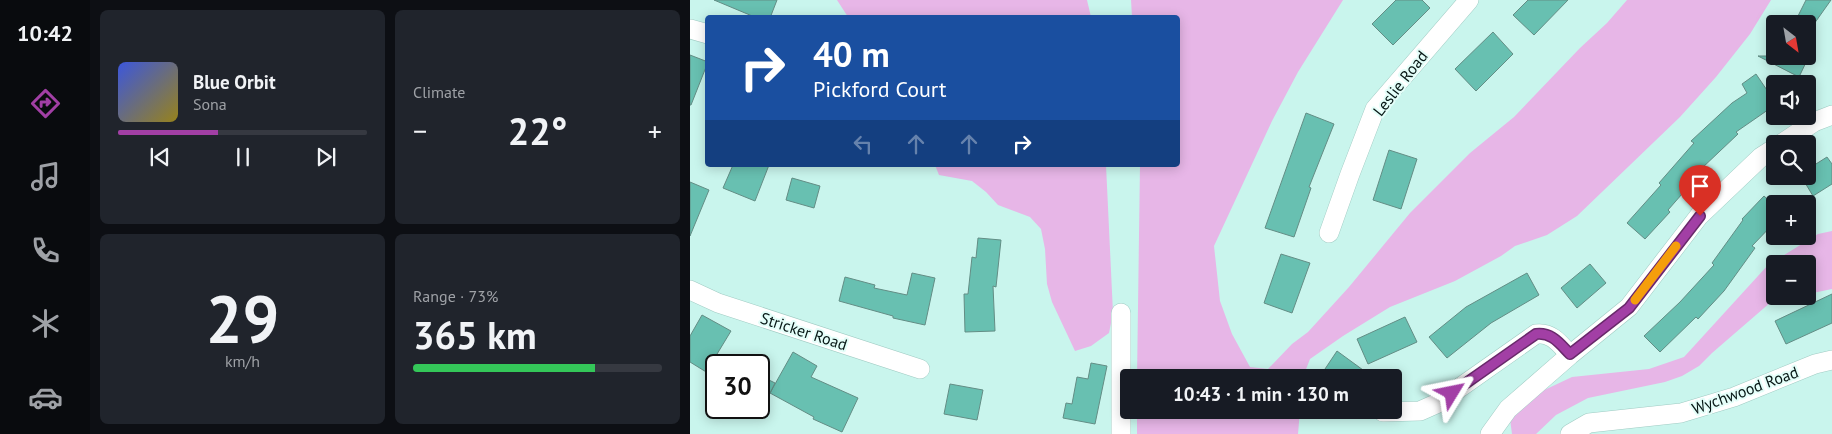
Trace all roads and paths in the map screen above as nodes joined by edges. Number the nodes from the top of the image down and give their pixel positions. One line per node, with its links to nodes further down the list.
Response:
1 (1468, 0): 7 (street, Leslie Road)
2 (690, 30): 3 (street)
3 (705, 33)
4 (1832, 115): 5 (street)
5 (1794, 135)
6 (1766, 154): 10 (street)
7 (1329, 233)
8 (690, 290): 12 (street, Stricker Road)
9 (1121, 313): 14 (street)
10 (1570, 354): 13 (street); 15 (street)
11 (1832, 360): 16 (street, Wychwood Road)
12 (920, 368)
13 (1402, 411)
14 (1121, 434)
15 (1490, 434)
16 (1570, 434)

